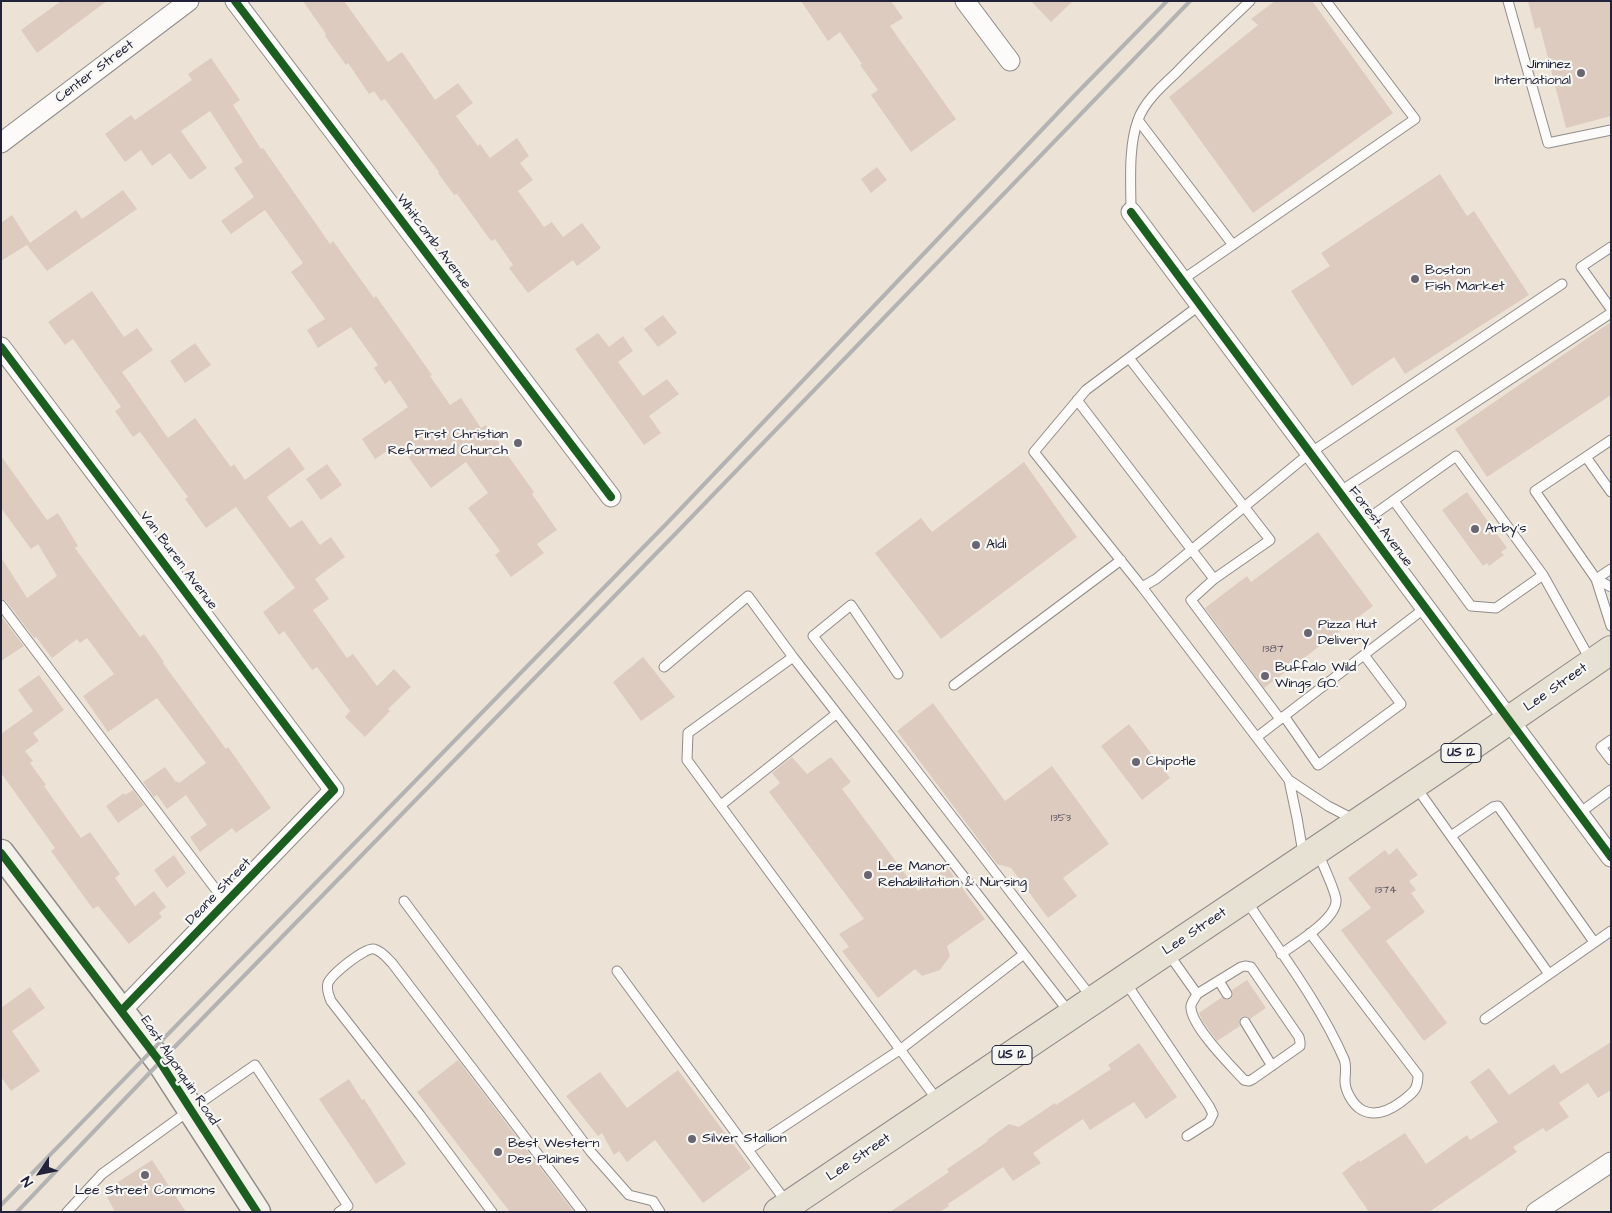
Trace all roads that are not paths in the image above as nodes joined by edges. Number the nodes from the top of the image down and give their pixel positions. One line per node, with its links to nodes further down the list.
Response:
1 (189, 1): 10 (street, Center Street)
2 (235, 1): 27 (street, Whitcomb Avenue)
3 (965, 1): 7 (street)
4 (1250, 1): 8 (lane)
5 (1326, 1): 12 (lane)
6 (1508, 1): 9 (lane)
7 (1010, 61)
8 (1138, 120): 11 (lane); 12 (lane)
9 (1611, 130)
10 (1, 143)
11 (1131, 212): 14 (street, Forest Avenue)
12 (1233, 245): 14 (lane)
13 (1611, 247): 17 (lane)
14 (1182, 280): 16 (street, Forest Avenue)
15 (1562, 284): 23 (lane)
16 (1200, 305): 20 (lane); 23 (street, Forest Avenue)
17 (1611, 309)
18 (1611, 313): 25 (lane)
19 (2, 349): 56 (street, Van Buren Avenue)
20 (1129, 358): 21 (lane); 29 (lane)
21 (1077, 400): 31 (lane); 32 (lane)
22 (1611, 440): 24 (lane)
23 (1310, 453): 25 (street, Forest Avenue); 29 (lane)
24 (1586, 457): 26 (lane); 36 (lane)
25 (1339, 492): 30 (street, Forest Avenue)
26 (1611, 492)
27 (611, 497)
28 (1394, 501): 30 (lane); 34 (lane); 34 (lane)
29 (1244, 506): 31 (lane); 35 (lane)
30 (1362, 523): 40 (street, Forest Avenue)
31 (1192, 550): 35 (lane); 37 (lane)
32 (1121, 560): 37 (lane); 47 (lane)
33 (1611, 569): 36 (lane)
34 (1543, 575): 44 (lane)
35 (1214, 579): 49 (lane)
36 (1596, 580): 38 (lane); 41 (lane)
37 (1142, 587): 51 (lane)
38 (1611, 587)
39 (1, 605): 67 (lane)
40 (1425, 608): 42 (lane); 50 (street, Forest Avenue)
41 (1611, 626)
42 (1364, 655): 49 (lane); 49 (lane)
43 (793, 657): 45 (lane); 48 (lane); 58 (lane)
44 (1602, 657): 50 (main road, Lee Street / US 12)
45 (664, 667)
46 (898, 674): 80 (lane)
47 (954, 685)
48 (836, 714): 58 (lane); 72 (lane)
49 (1282, 718): 51 (lane)
50 (1508, 721): 55 (main road, Lee Street / US 12); 59 (street, Forest Avenue)
51 (1257, 738): 54 (lane)
52 (1611, 740): 53 (lane)
53 (1611, 760)
54 (1289, 780): 60 (lane); 63 (lane)
55 (1414, 784): 60 (main road, Lee Street / US 12); 61 (lane)
56 (334, 790): 67 (street, Deane Street)
57 (1611, 790): 59 (lane)
58 (720, 804): 84 (lane)
59 (1578, 814): 64 (street, Forest Avenue)
60 (1358, 822): 63 (main road, Lee Street / US 12)
61 (1451, 836): 70 (lane); 75 (lane)
62 (1, 854): 81 (street, East Algonquin Road)
63 (1310, 854): 65 (main road, Lee Street / US 12); 69 (lane)
64 (1611, 857)
65 (1245, 898): 71 (main road, Lee Street / US 12); 73 (lane)
66 (404, 901): 97 (lane)
67 (226, 903): 81 (street, Deane Street)
68 (1611, 931): 70 (lane)
69 (1310, 933): 73 (lane); 73 (lane)
70 (1594, 942): 75 (lane)
71 (1166, 951): 76 (main road, Lee Street / US 12); 78 (lane)
72 (1024, 954): 80 (lane); 84 (lane)
73 (1281, 954)
74 (617, 971): 89 (lane)
75 (1549, 974): 82 (lane)
76 (1123, 980): 80 (main road, Lee Street / US 12); 88 (lane)
77 (1219, 981): 78 (lane); 79 (lane); 85 (lane)
78 (1197, 994): 85 (lane)
79 (1227, 994)
80 (1082, 1007): 86 (main road, Lee Street / US 12)
81 (122, 1010): 87 (street, East Algonquin Road)
82 (1485, 1019)
83 (1245, 1022): 85 (lane)
84 (901, 1049): 86 (lane); 89 (lane)
85 (1272, 1066)
86 (940, 1103): 91 (main road, Lee Street / US 12)
87 (190, 1110): 92 (lane); 93 (street, East Algonquin Road); 94 (lane)
88 (1187, 1136)
89 (748, 1150): 91 (lane)
90 (1611, 1162): 98 (street)
91 (782, 1210)
92 (67, 1212)
93 (257, 1212)
94 (339, 1212)
95 (492, 1212): 96 (lane)
96 (582, 1212)
97 (660, 1212)
98 (1536, 1212)

